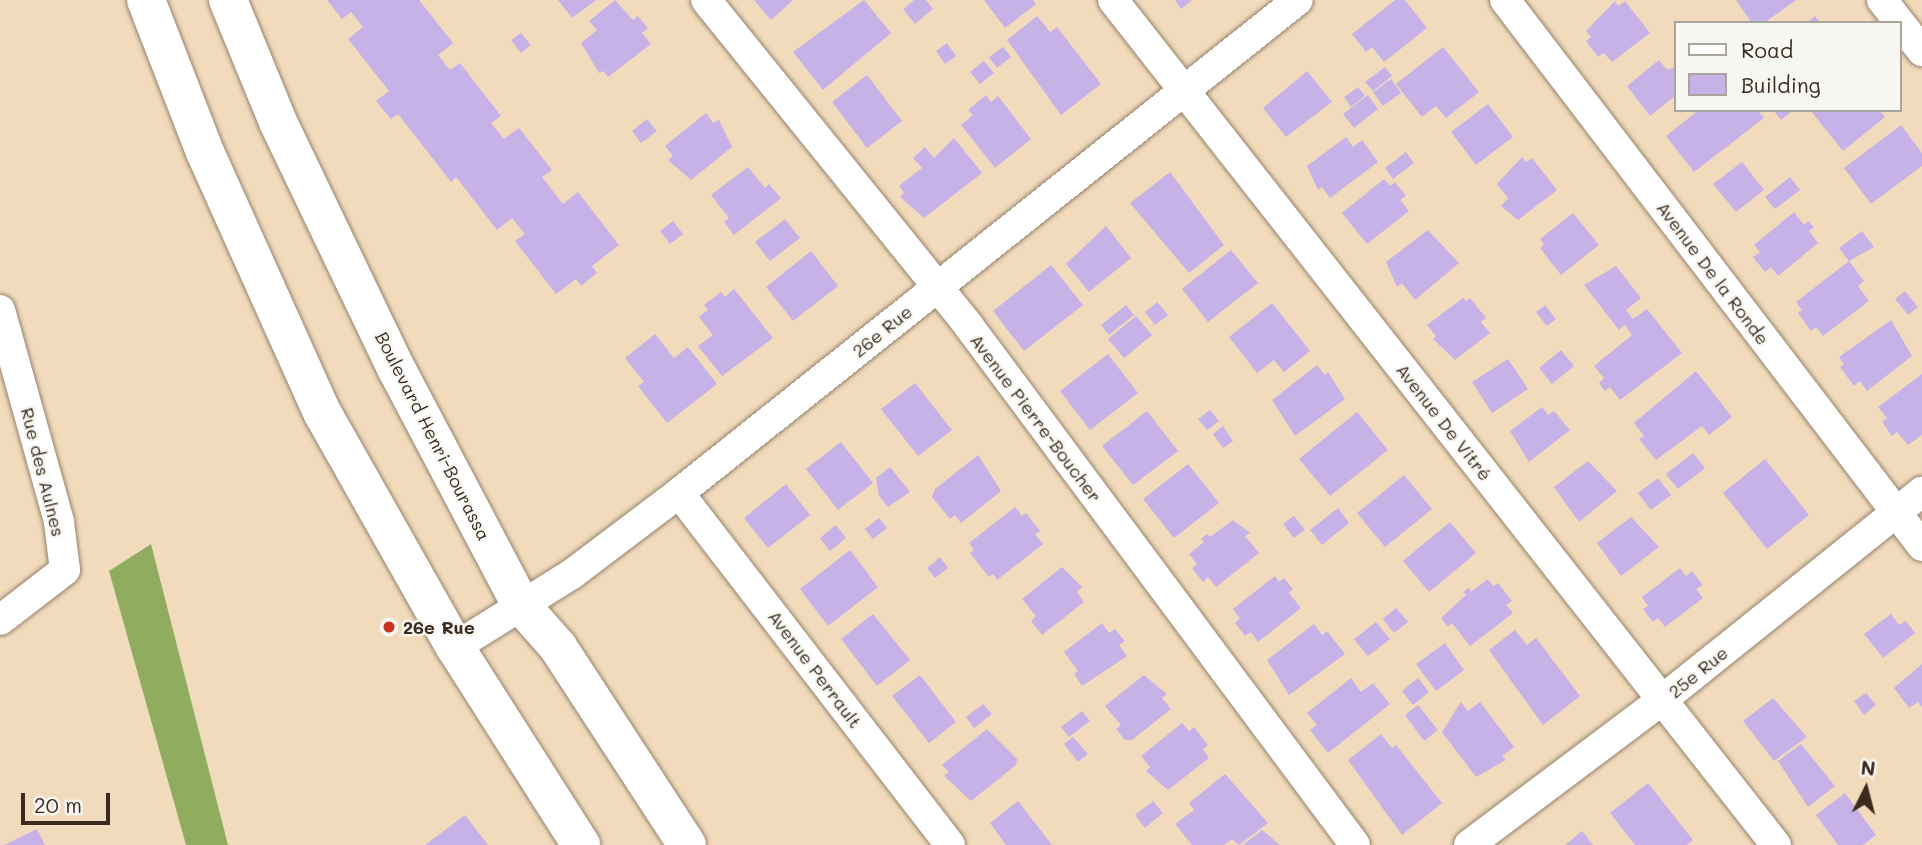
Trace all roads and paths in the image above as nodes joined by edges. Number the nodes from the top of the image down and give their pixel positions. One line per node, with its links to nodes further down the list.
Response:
1 (146, 0): 20 (main road)
2 (228, 0): 18 (main road, Boulevard Henri-Bourassa)
3 (706, 0): 12 (street, Avenue Pierre-Boucher)
4 (1113, 0): 11 (street, Avenue De Vitré)
5 (1298, 0): 11 (street, 26e Rue)
6 (1505, 0): 16 (street, Avenue De la Ronde)
7 (1882, 0): 8 (street)
8 (1898, 21)
9 (1901, 24): 10 (street)
10 (1922, 51)
11 (1184, 90): 12 (street, 26e Rue); 21 (street, Avenue De Vitré)
12 (937, 287): 15 (street, 26e Rue); 25 (street, Avenue Pierre-Boucher)
13 (0, 310): 19 (street, Rue des Aulnes)
14 (1922, 492): 16 (street, 25e Rue)
15 (680, 493): 18 (street, 26e Rue); 24 (street, Avenue Perrault)
16 (1896, 512): 17 (street, Avenue De la Ronde); 21 (street, 25e Rue)
17 (1922, 546)
18 (521, 605): 20 (street, 26e Rue); 23 (main road, Boulevard Henri-Bourassa)
19 (7, 617)
20 (455, 647): 22 (main road)
21 (1662, 700): 26 (street, 25e Rue); 27 (street, Avenue De Vitré)
22 (581, 845)
23 (687, 845)
24 (950, 845)
25 (1355, 845)
26 (1469, 845)
27 (1776, 845)

